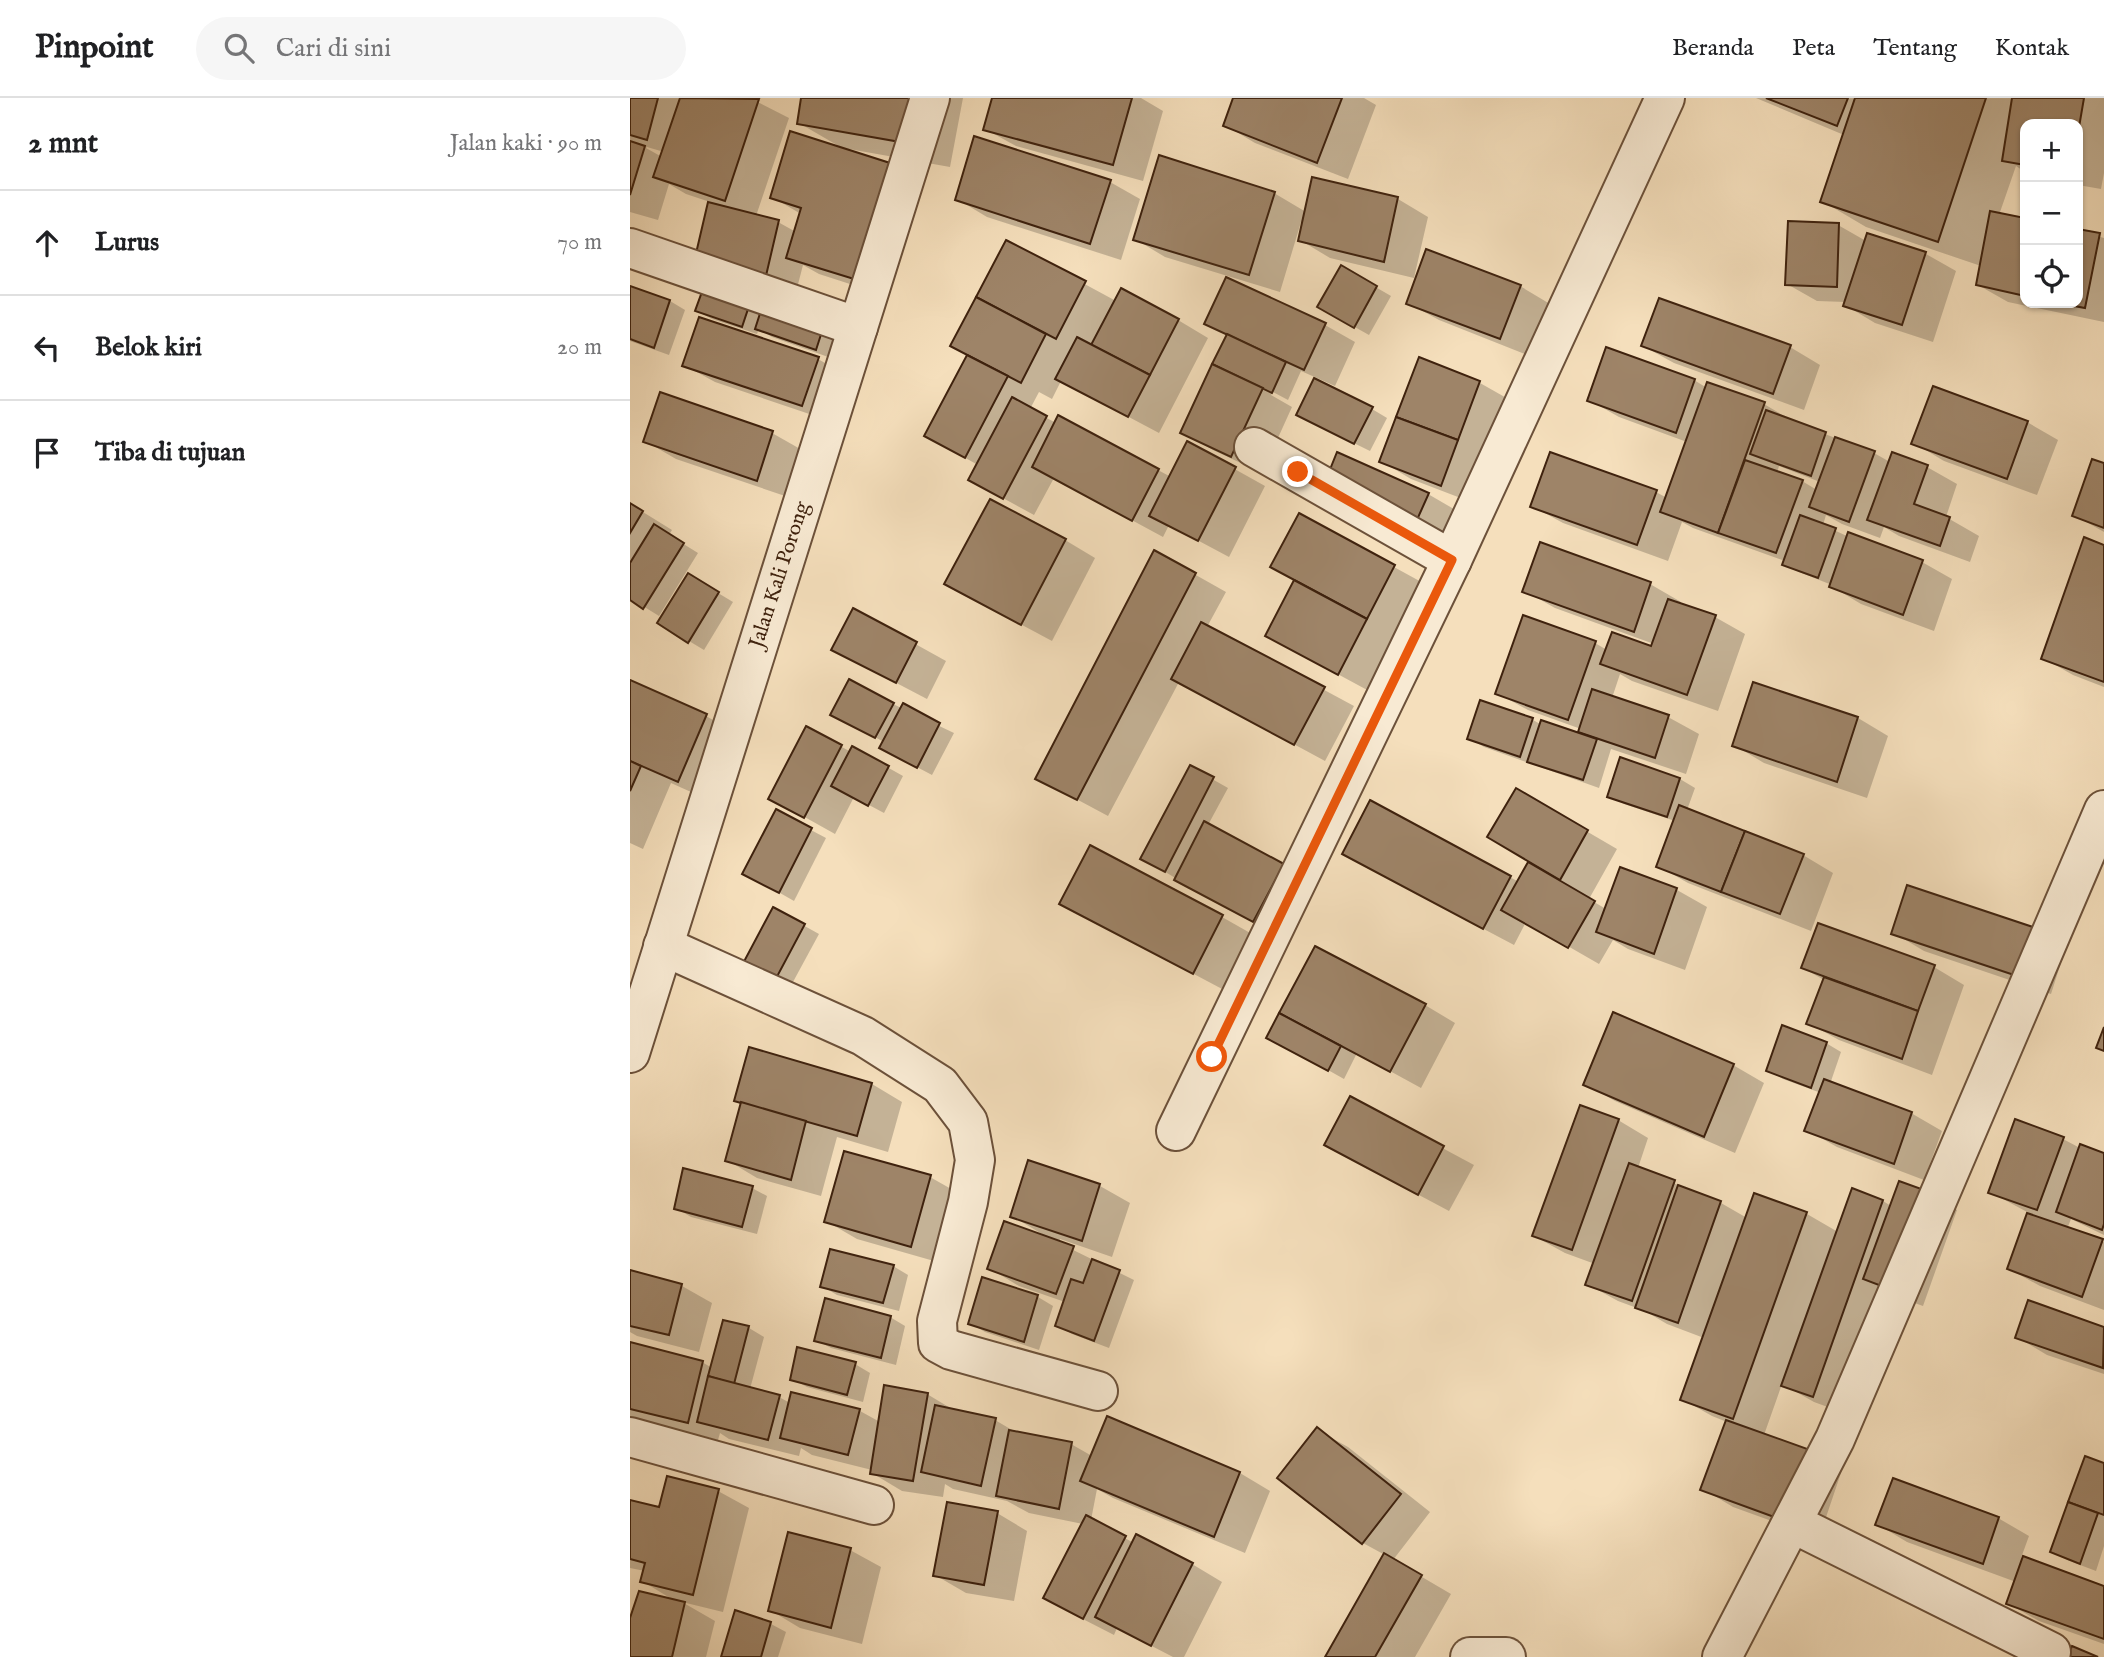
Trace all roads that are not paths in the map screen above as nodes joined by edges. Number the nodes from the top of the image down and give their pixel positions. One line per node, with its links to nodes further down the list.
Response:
1 (930, 98): 4 (street, Jalan Kali Porong)
2 (1665, 98): 6 (street)
3 (630, 248): 4 (street)
4 (858, 327): 8 (street, Jalan Kali Porong)
5 (1254, 447): 6 (street)
6 (1452, 560): 10 (street)
7 (2104, 810): 14 (street)
8 (663, 946): 9 (street, Jalan Kali Porong); 11 (street)
9 (630, 1053)
10 (1176, 1131)
11 (1097, 1391)
12 (630, 1437): 13 (street)
13 (874, 1505)
14 (1792, 1523): 15 (street); 18 (street)
15 (2050, 1652)
16 (1470, 1657): 17 (street)
17 (1506, 1657)
18 (1722, 1657)

